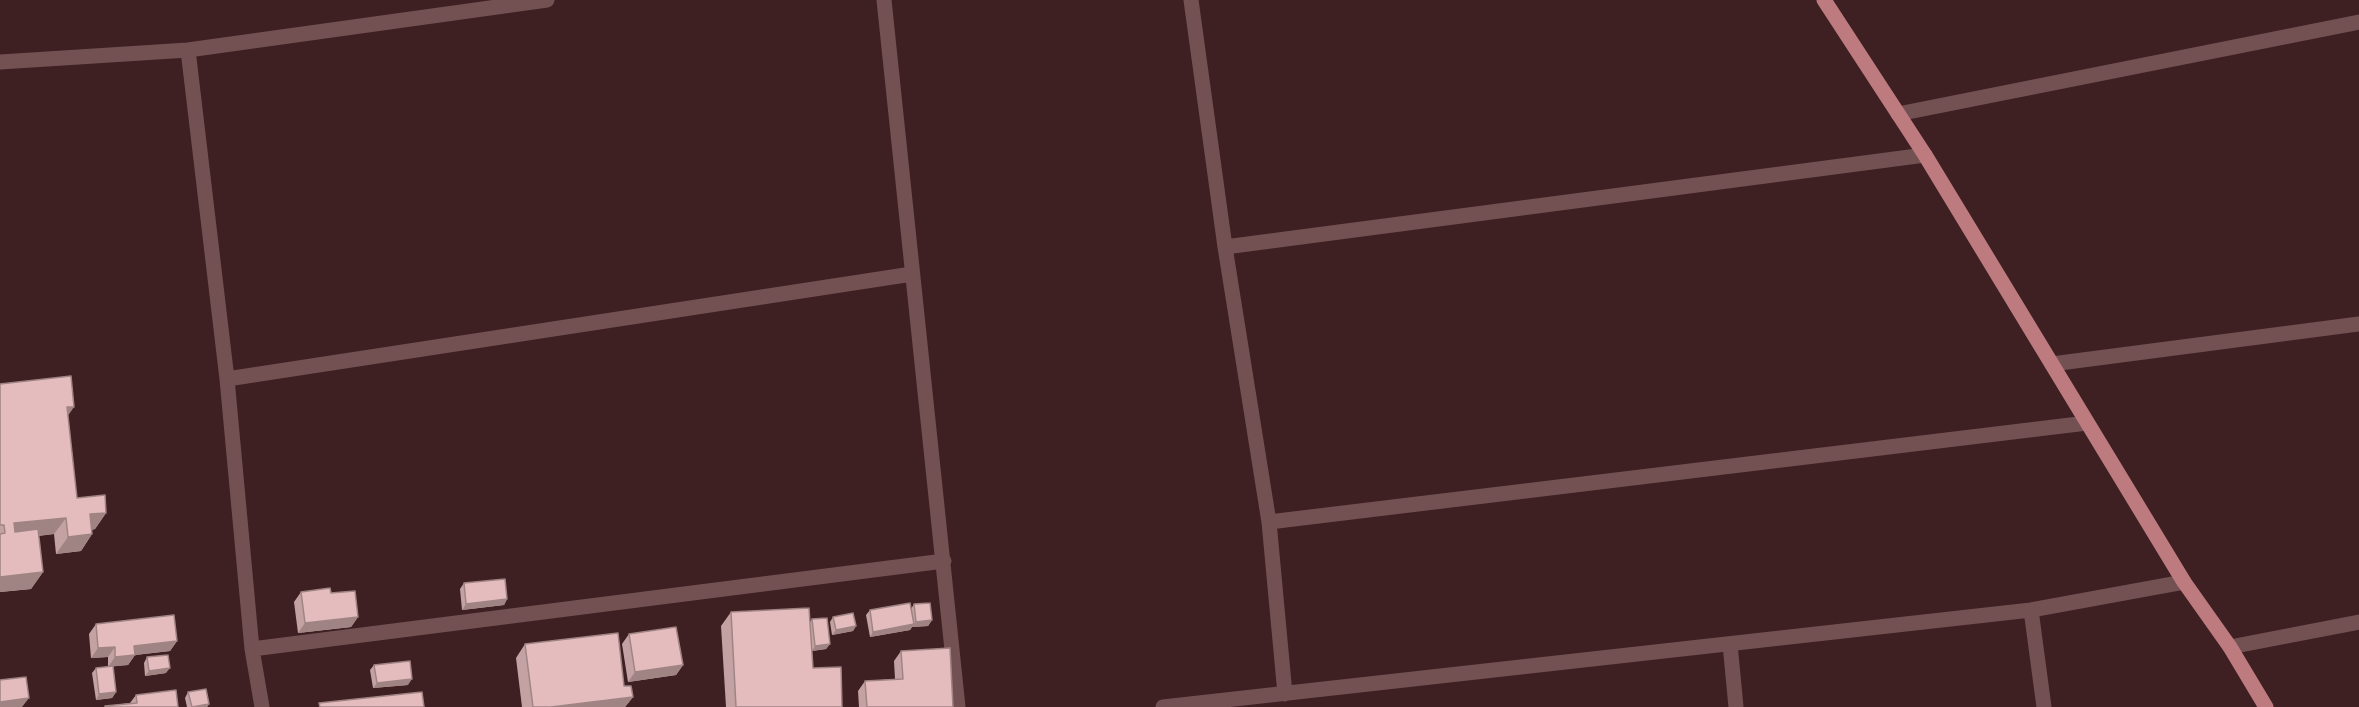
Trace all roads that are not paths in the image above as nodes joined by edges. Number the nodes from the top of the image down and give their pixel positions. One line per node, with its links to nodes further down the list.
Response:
1 (547, 0): 6 (street)
2 (884, 0): 11 (street)
3 (1191, 0): 10 (street)
4 (1824, 0): 8 (main road)
5 (2359, 22): 8 (street)
6 (188, 50): 7 (street); 14 (street)
7 (0, 63)
8 (1898, 114): 9 (main road)
9 (1925, 155): 10 (street); 13 (main road)
10 (1225, 247): 16 (street)
11 (912, 274): 14 (street); 17 (street)
12 (2359, 324): 13 (street)
13 (2052, 364): 15 (main road)
14 (227, 379): 23 (street)
15 (2087, 423): 16 (street); 18 (main road)
16 (1269, 522): 24 (street)
17 (944, 561): 23 (street); 26 (street)
18 (2184, 582): 19 (street); 22 (main road)
19 (2031, 610): 21 (street); 29 (street)
20 (2359, 622): 22 (street)
21 (1730, 644): 24 (street); 28 (street)
22 (2229, 647): 30 (main road)
23 (252, 649): 25 (street)
24 (1285, 694): 27 (street)
25 (262, 707)
26 (958, 707)
27 (1163, 707)
28 (1736, 707)
29 (2044, 707)
30 (2266, 707)

